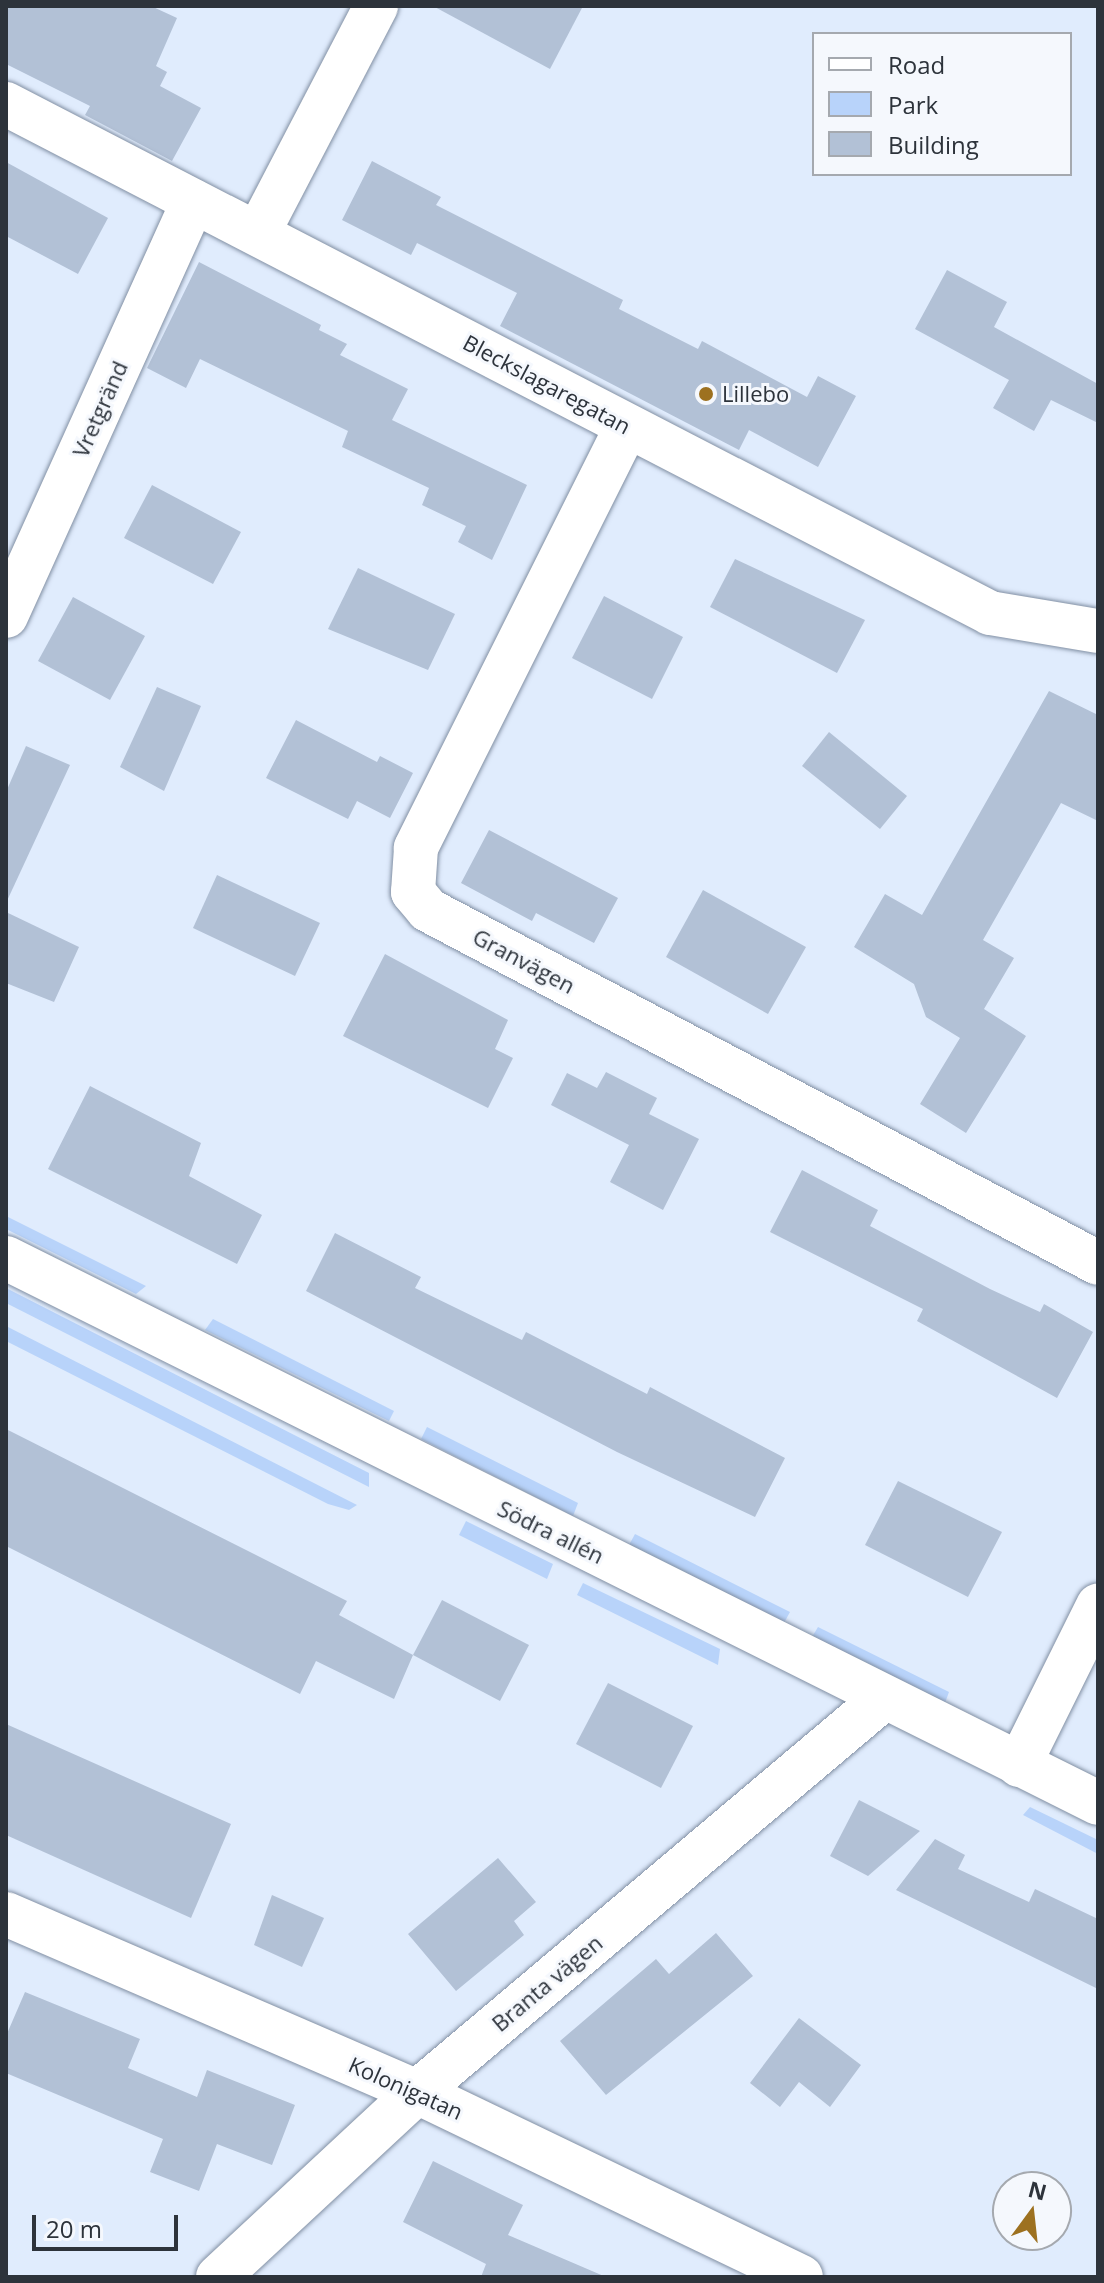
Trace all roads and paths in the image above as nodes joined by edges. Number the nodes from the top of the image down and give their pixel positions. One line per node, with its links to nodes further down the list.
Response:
1 (376, 6): 4 (street)
2 (6, 104): 3 (street, Bleckslagaregatan)
3 (193, 201): 4 (street, Bleckslagaregatan); 6 (street, Vretgränd)
4 (258, 233): 5 (street, Bleckslagaregatan)
5 (627, 426): 7 (street, Bleckslagaregatan); 9 (street, Granvägen)
6 (6, 616)
7 (1098, 631)
8 (6, 1258): 11 (street, Södra allén)
9 (1098, 1263)
10 (1098, 1606): 12 (street)
11 (884, 1698): 12 (street, Södra allén); 15 (street, Branta vägen)
12 (1019, 1765): 13 (street, Södra allén)
13 (1098, 1803)
14 (6, 1914): 15 (street, Kolonigatan)
15 (417, 2092): 16 (street, Branta vägen); 17 (street, Kolonigatan)
16 (218, 2277)
17 (801, 2277)

